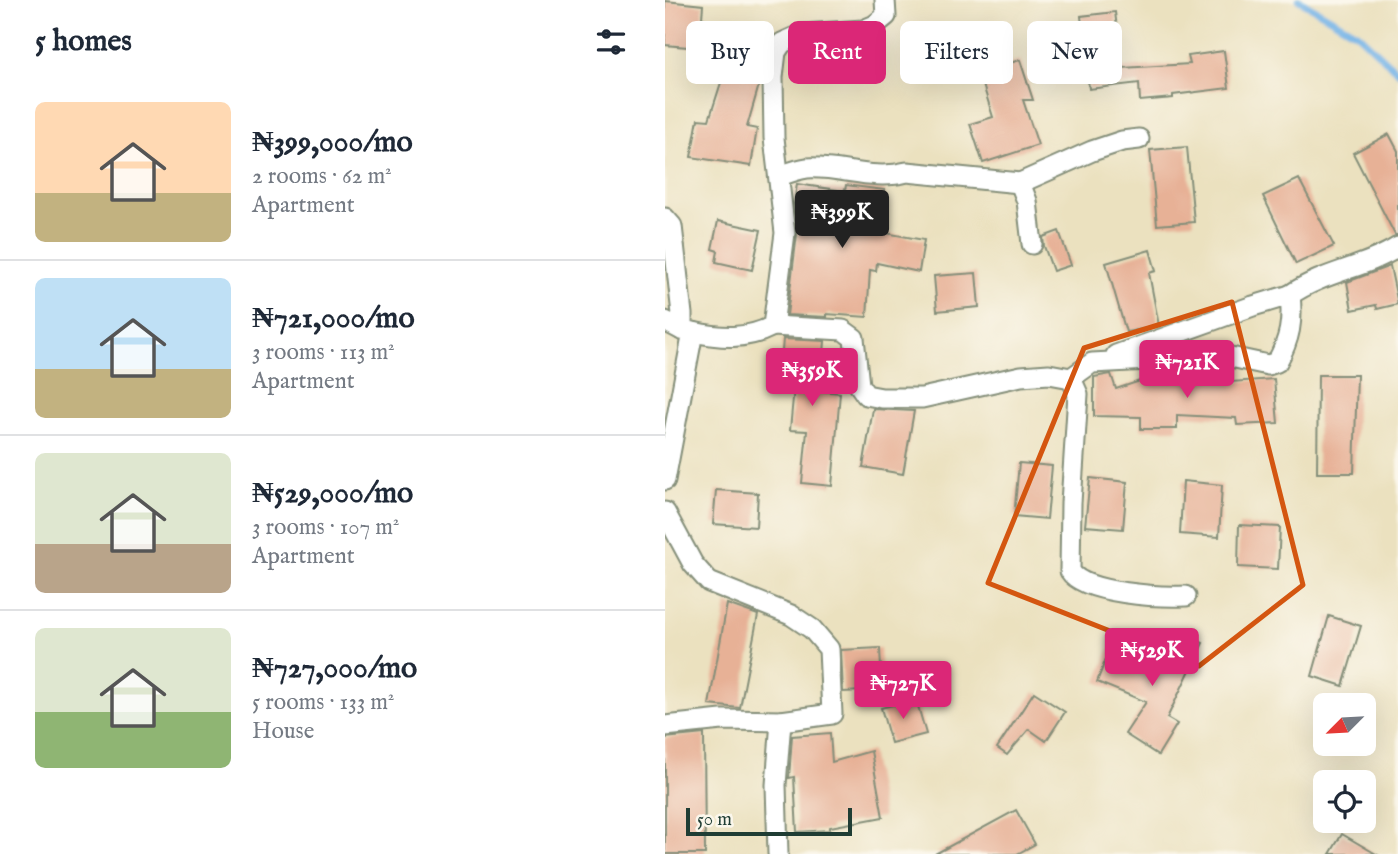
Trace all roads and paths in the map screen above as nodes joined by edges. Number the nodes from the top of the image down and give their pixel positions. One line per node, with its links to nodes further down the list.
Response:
1 (885, 0): 3 (street)
2 (1139, 139): 4 (street)
3 (780, 176): 4 (street); 9 (street)
4 (1020, 183): 6 (street)
5 (665, 218): 10 (street)
6 (1032, 244)
7 (1398, 247): 8 (street)
8 (1290, 295): 11 (street); 11 (street)
9 (773, 326): 10 (street); 12 (street)
10 (680, 327): 13 (street)
11 (1092, 363): 12 (street)
12 (1071, 378): 15 (street)
13 (665, 480)
14 (665, 512): 16 (street)
15 (1186, 596)
16 (781, 721): 17 (street); 18 (street)
17 (665, 726)
18 (778, 854)

